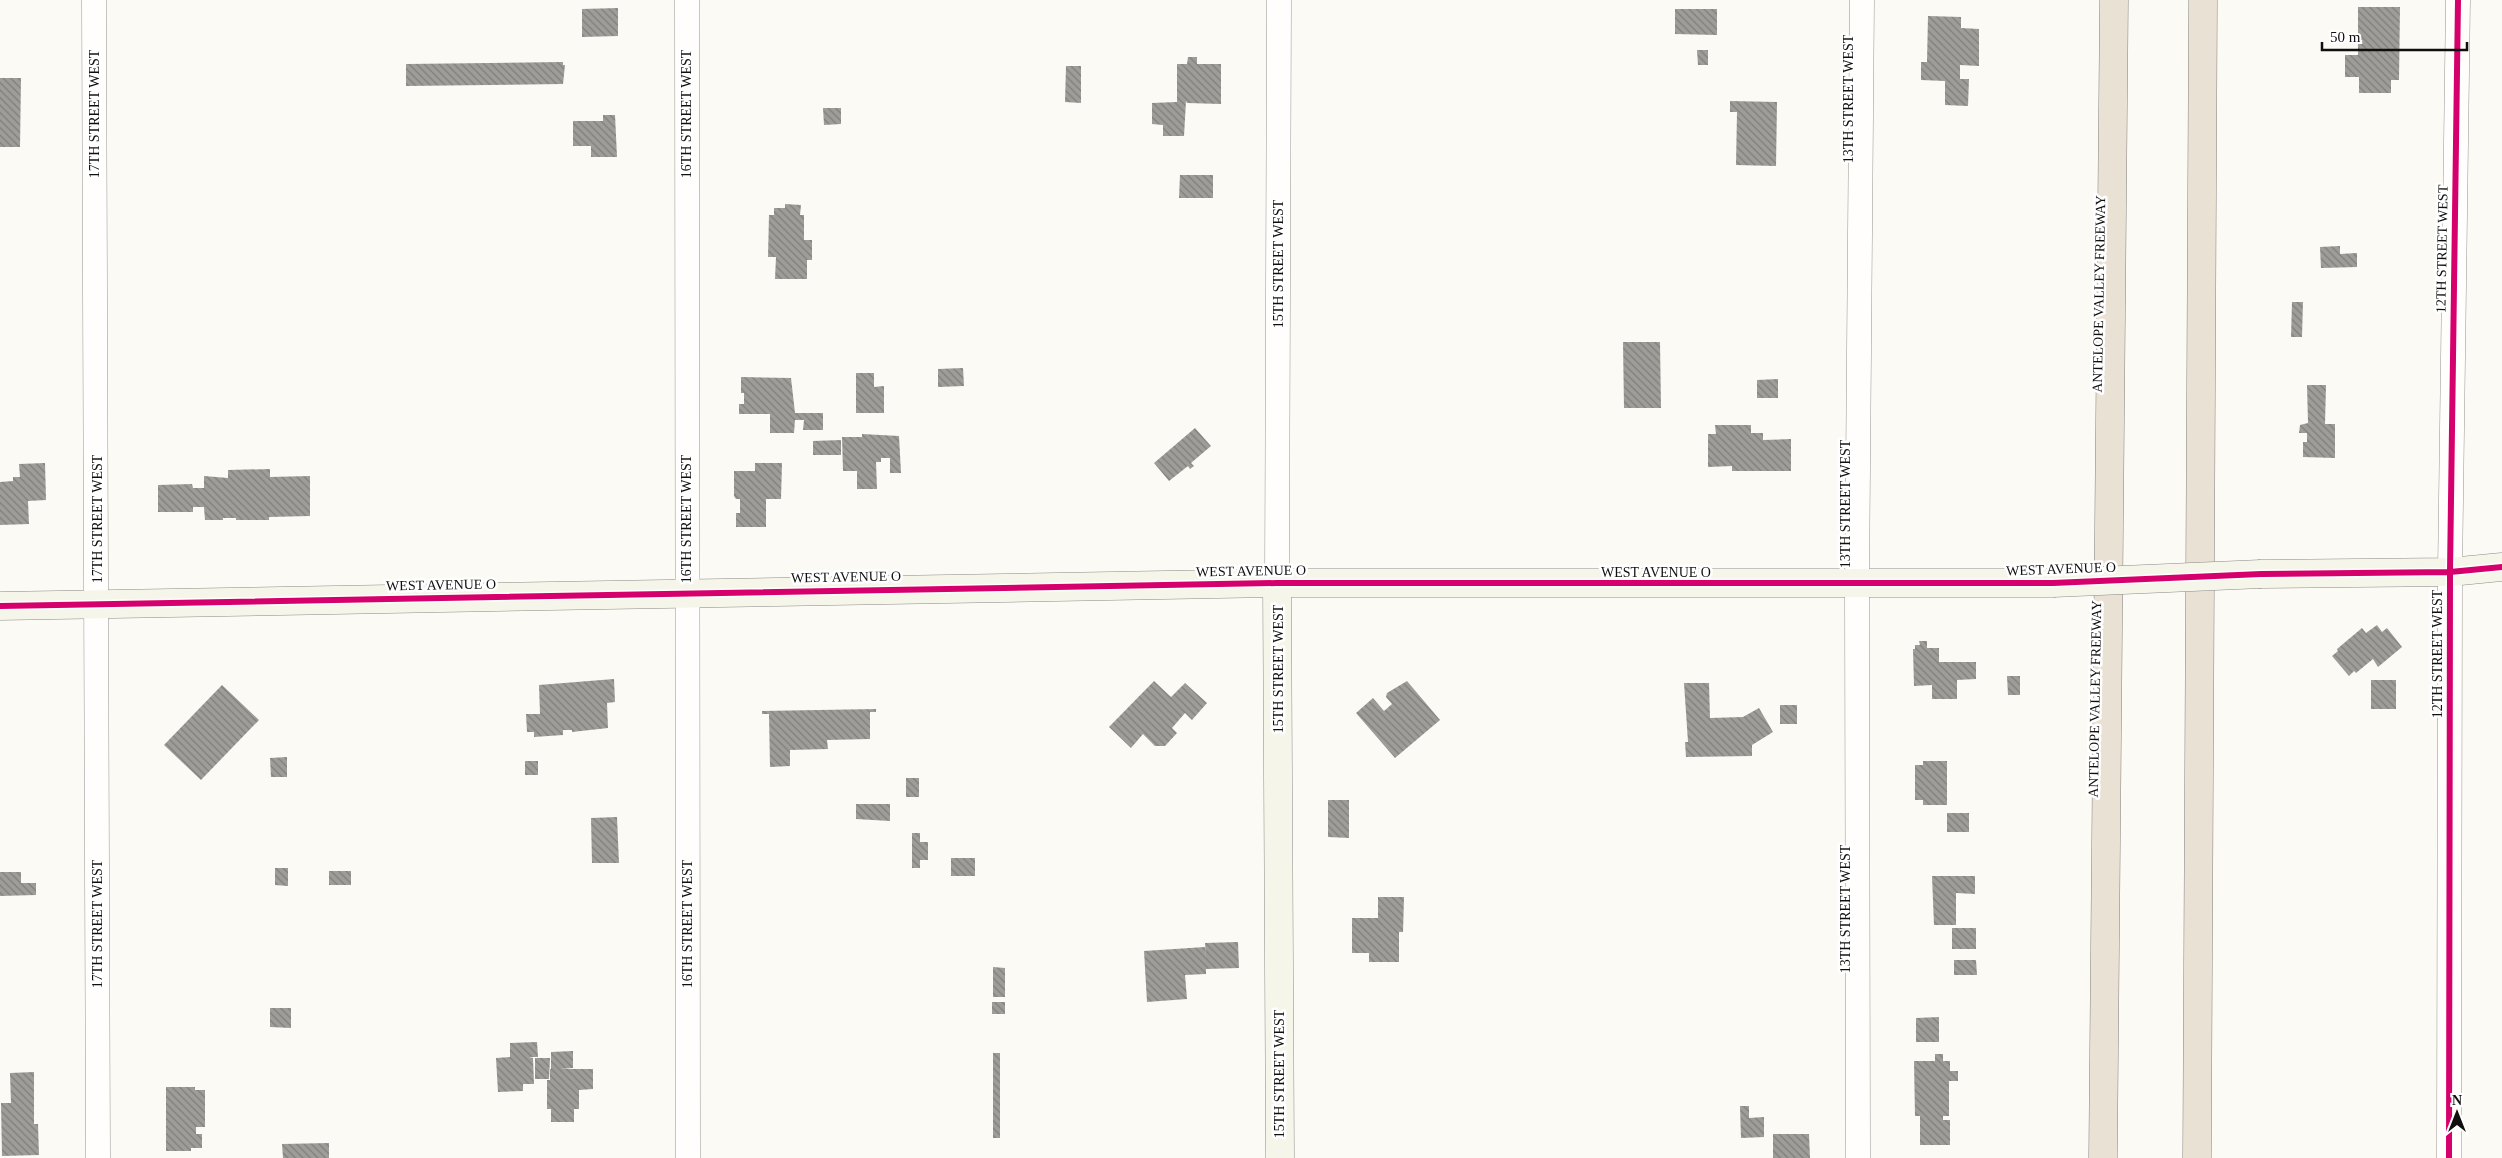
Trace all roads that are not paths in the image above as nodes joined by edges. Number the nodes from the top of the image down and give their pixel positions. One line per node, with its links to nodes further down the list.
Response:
1 (94, 0): 13 (street, 17TH STREET WEST)
2 (687, 0): 12 (street, 16TH STREET WEST)
3 (1279, 0): 10 (street, 15TH STREET WEST)
4 (1862, 0): 11 (street, 13TH STREET WEST)
5 (2114, 0): 19 (highway, ANTELOPE VALLEY FREEWAY)
6 (2203, 0): 20 (highway)
7 (2458, 0): 9 (street, 12TH STREET WEST)
8 (2502, 567): 9 (street, WEST AVENUE O)
9 (2450, 572): 11 (street, WEST AVENUE O, bridge); 21 (street, 12TH STREET WEST)
10 (1277, 583): 11 (street, WEST AVENUE O); 12 (street, WEST AVENUE O); 17 (street, 15TH STREET WEST)
11 (1857, 585): 18 (street, 13TH STREET WEST)
12 (686, 592): 13 (street, WEST AVENUE O); 16 (street, 16TH STREET WEST)
13 (97, 604): 14 (street, WEST AVENUE O); 15 (street, 17TH STREET WEST)
14 (0, 606)
15 (98, 1158)
16 (688, 1158)
17 (1280, 1158)
18 (1858, 1158)
19 (2103, 1158)
20 (2197, 1158)
21 (2449, 1158)

